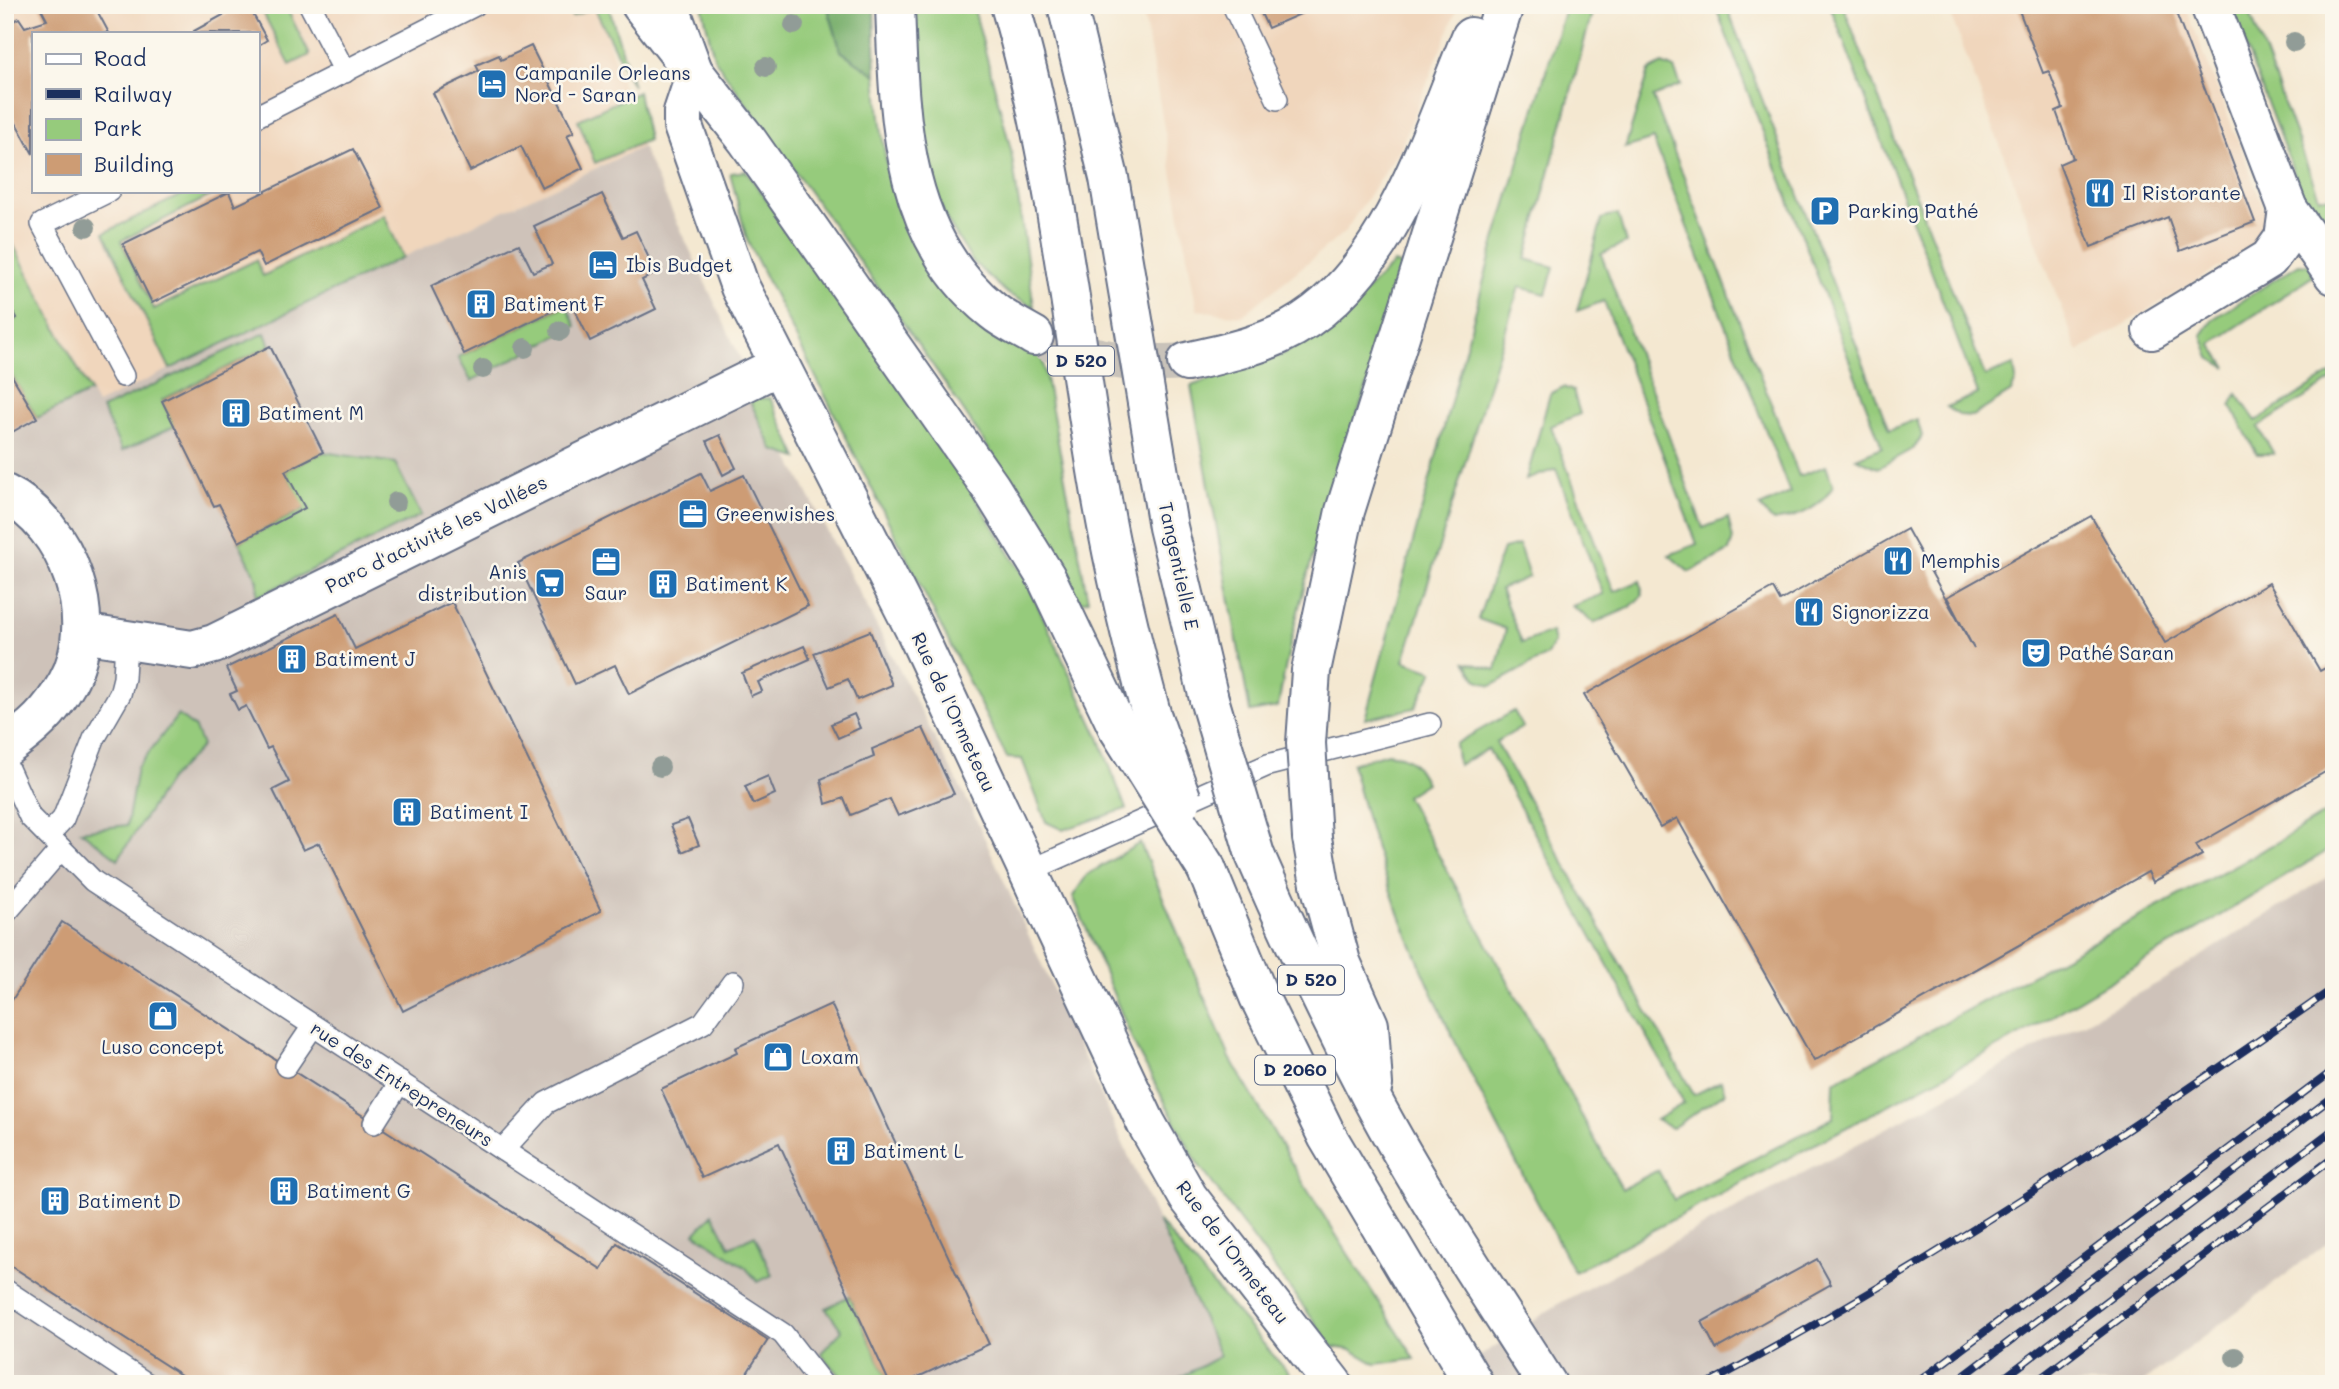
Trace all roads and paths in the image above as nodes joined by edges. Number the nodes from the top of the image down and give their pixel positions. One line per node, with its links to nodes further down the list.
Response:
1 (310, 5): 12 (lane)
2 (475, 5): 12 (lane)
3 (641, 5): 13 (main road)
4 (669, 5): 13 (main road)
5 (895, 5): 20 (main road)
6 (1010, 5): 27 (main road, D 520)
7 (1067, 5): 38 (main road, Tangentielle E / D 520, bridge)
8 (1233, 5): 14 (lane)
9 (1485, 5): 21 (main road)
10 (1504, 5): 38 (main road, bridge)
11 (2210, 5): 17 (main road)
12 (345, 72): 15 (lane)
13 (695, 76): 22 (main road, Rue de l'Ormeteau); 27 (main road)
14 (1277, 99)
15 (259, 115)
16 (107, 192): 23 (lane)
17 (2288, 209): 18 (main road); 19 (main road)
18 (2334, 275)
19 (2152, 330)
20 (1034, 336)
21 (1187, 362)
22 (780, 365): 26 (main road, Parc d'activité les Vallées); 32 (main road, Rue de l'Ormeteau)
23 (123, 376)
24 (5, 494): 25 (main road)
25 (81, 633): 26 (main road, Parc d'activité les Vallées); 29 (main road)
26 (126, 640): 31 (lane)
27 (1135, 723): 45 (main road, D 2060, bridge)
28 (1430, 723): 32 (lane)
29 (5, 748)
30 (5, 762): 31 (lane, rue des Entrepreneurs)
31 (55, 842): 33 (lane); 35 (lane, rue des Entrepreneurs)
32 (1029, 872): 42 (main road, Rue de l'Ormeteau)
33 (5, 914)
34 (733, 982): 40 (lane)
35 (313, 1026): 36 (lane); 37 (lane, rue des Entrepreneurs)
36 (286, 1066)
37 (400, 1082): 39 (lane); 40 (lane, rue des Entrepreneurs)
38 (1374, 1102): 46 (main road, Tangentielle E)
39 (374, 1123)
40 (503, 1150): 44 (lane, rue des Entrepreneurs)
41 (5, 1290): 43 (lane)
42 (1330, 1379)
43 (147, 1384)
44 (822, 1384)
45 (1474, 1384)
46 (1546, 1384)

